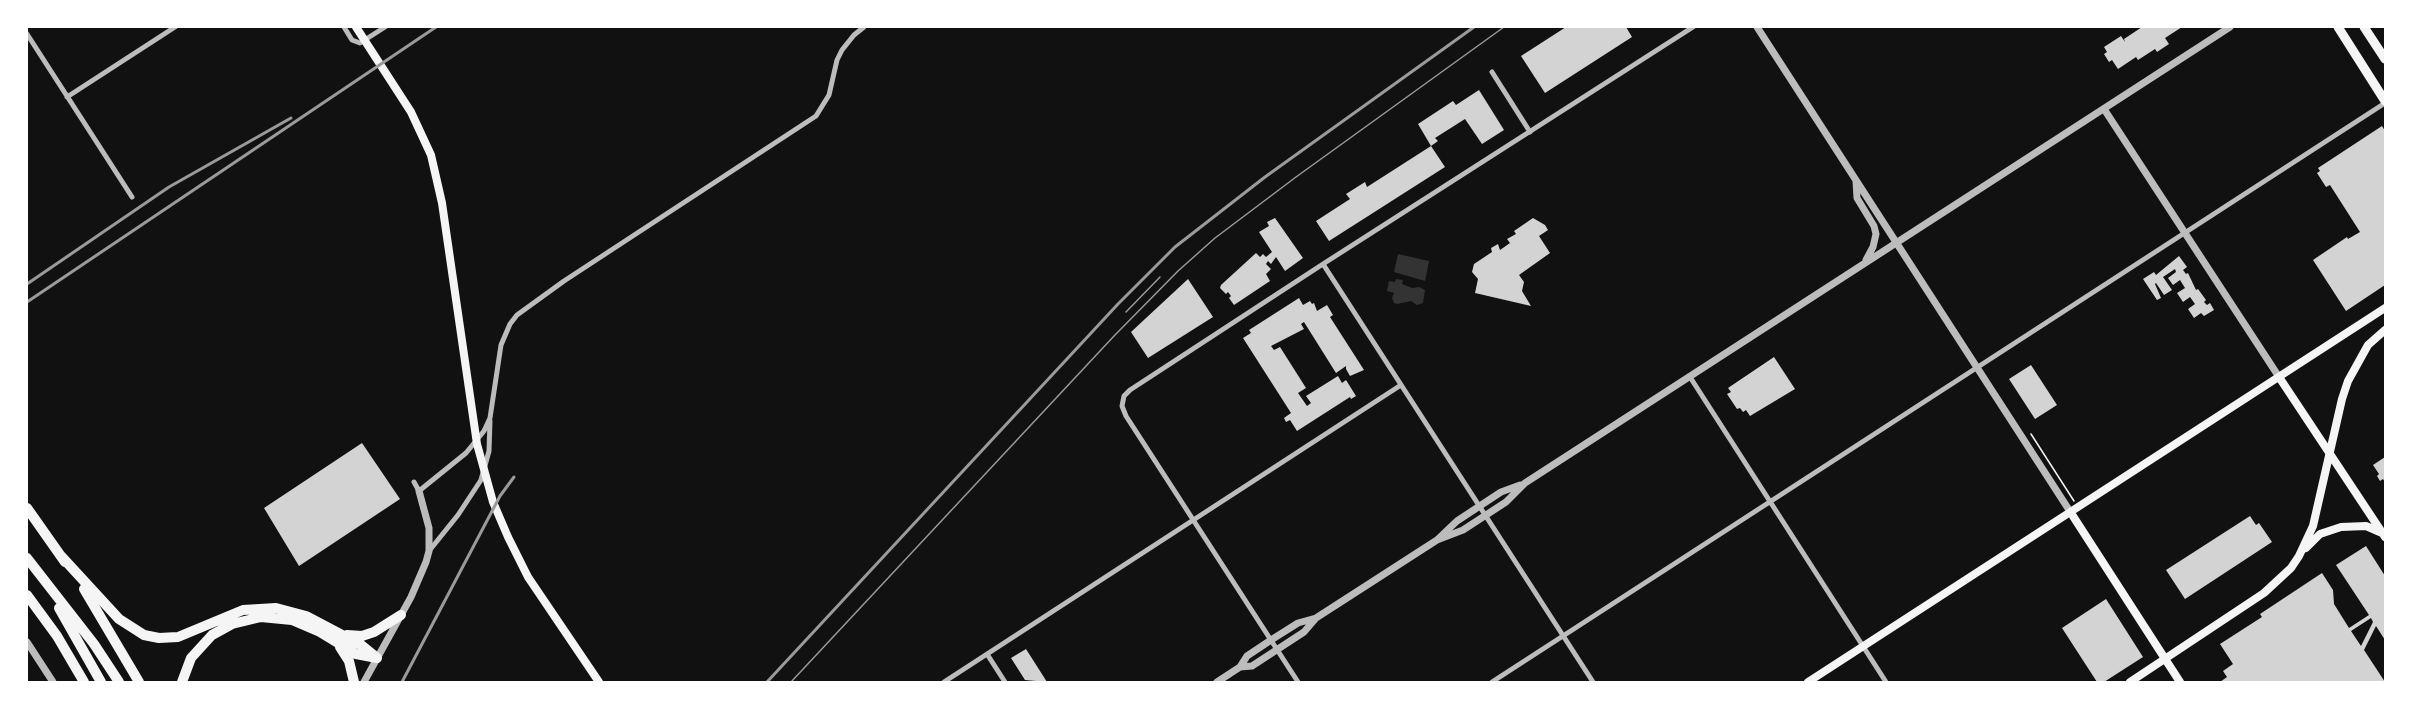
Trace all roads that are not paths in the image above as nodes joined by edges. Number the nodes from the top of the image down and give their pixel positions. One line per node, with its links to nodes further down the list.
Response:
1 (175, 27): 16 (street)
2 (344, 27): 13 (street)
3 (356, 27): 72 (main road)
4 (369, 27): 13 (street)
5 (384, 27): 13 (street)
6 (864, 27): 32 (street)
7 (1693, 27): 19 (street)
8 (1757, 27): 20 (street)
9 (2230, 27): 18 (street)
10 (2337, 27): 17 (main road)
11 (2364, 27): 14 (main road)
12 (27, 34): 16 (street)
13 (373, 34)
14 (2385, 59)
15 (1492, 72): 19 (street)
16 (67, 97): 21 (street)
17 (2385, 102): 22 (street)
18 (2103, 109): 22 (street); 23 (street)
19 (1530, 132): 24 (street)
20 (1856, 181): 23 (street); 25 (street)
21 (132, 196)
22 (2184, 234): 28 (street); 30 (street)
23 (1896, 243): 25 (street); 28 (street)
24 (1323, 264): 31 (street); 42 (street)
25 (1861, 266): 29 (street)
26 (2385, 308): 30 (main road)
27 (2385, 330): 33 (main road)
28 (1977, 368): 37 (street); 40 (street)
29 (1689, 377): 35 (street); 37 (street)
30 (2279, 377): 33 (main road); 40 (main road)
31 (1401, 385): 38 (street); 42 (street)
32 (490, 418): 36 (street); 45 (street)
33 (2330, 455): 43 (main road); 47 (main road)
34 (414, 482): 36 (street)
35 (1525, 483): 38 (street); 41 (street)
36 (419, 491): 45 (street)
37 (1770, 502): 54 (street); 58 (street)
38 (1479, 506): 41 (street); 44 (street)
39 (27, 508): 46 (highway)
40 (2071, 513): 58 (main road); 62 (main road)
41 (1485, 515): 44 (street); 54 (street)
42 (1193, 520): 55 (street); 60 (street)
43 (2384, 536): 47 (main road)
44 (1437, 540): 52 (street)
45 (429, 551): 51 (street)
46 (62, 556): 53 (highway); 68 (highway)
47 (2299, 556): 62 (main road)
48 (27, 558): 49 (highway)
49 (41, 576): 66 (highway); 67 (highway)
50 (27, 595): 65 (highway)
51 (401, 615): 53 (highway); 61 (street)
52 (1316, 618): 55 (street); 59 (street)
53 (324, 625): 61 (highway)
54 (1563, 636): 77 (street); 78 (street)
55 (1271, 640): 59 (street); 63 (street)
56 (334, 641): 61 (highway); 69 (highway); 70 (highway)
57 (27, 642): 64 (street)
58 (1863, 646): 79 (main road); 80 (street)
59 (1277, 650): 63 (street); 76 (street)
60 (987, 654): 73 (street); 74 (street)
61 (377, 658): 71 (street)
62 (2165, 659): 81 (main road); 82 (main road)
63 (1240, 667): 75 (street)
64 (53, 682)
65 (84, 682)
66 (101, 682)
67 (119, 682)
68 (139, 682)
69 (182, 682)
70 (354, 682)
71 (364, 682)
72 (599, 682)
73 (944, 682)
74 (1005, 682)
75 (1217, 682)
76 (1298, 682)
77 (1492, 682)
78 (1593, 682)
79 (1808, 682)
80 (1886, 682)
81 (2130, 682)
82 (2180, 682)

